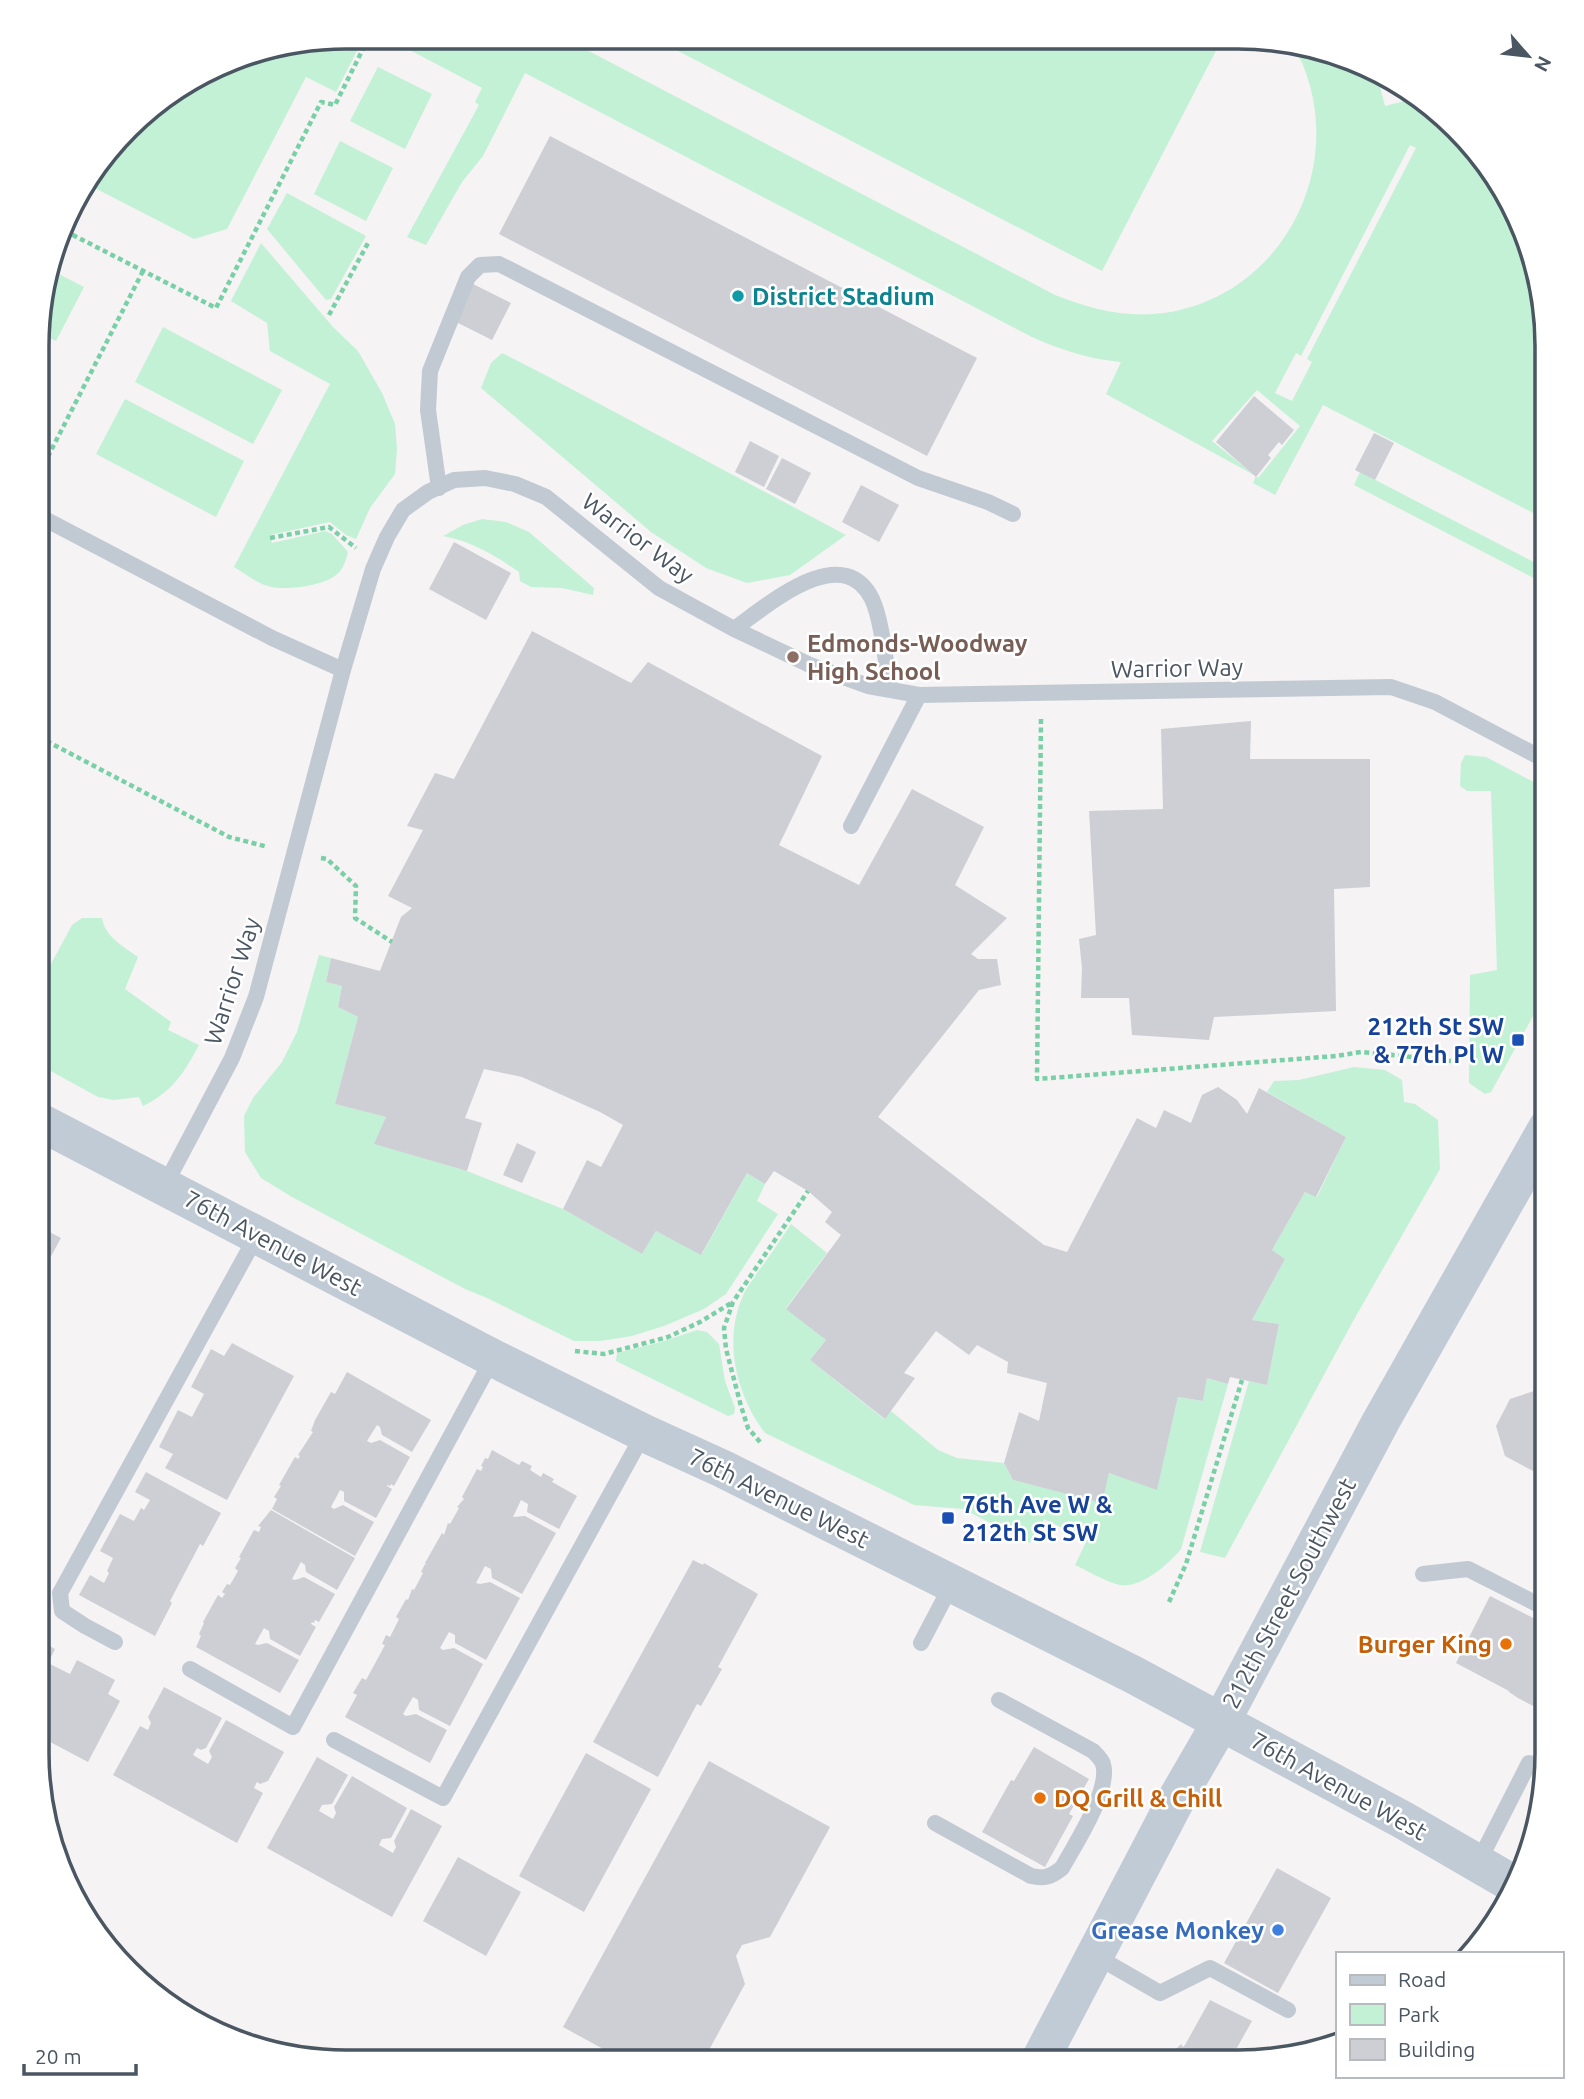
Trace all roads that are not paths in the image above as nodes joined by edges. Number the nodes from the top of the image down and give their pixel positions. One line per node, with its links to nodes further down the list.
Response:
1 (439, 488): 2 (lane); 4 (lane, Warrior Way); 5 (lane, Warrior Way)
2 (1013, 514)
3 (49, 521): 5 (lane)
4 (734, 629): 6 (lane, Warrior Way); 6 (lane)
5 (343, 670): 12 (lane, Warrior Way)
6 (890, 690): 7 (lane, Warrior Way)
7 (919, 695): 8 (lane, Warrior Way); 9 (lane)
8 (1535, 755)
9 (850, 826)
10 (49, 1127): 12 (street, 76th Avenue West)
11 (1535, 1149): 23 (street, 212th Street Southwest)
12 (164, 1187): 13 (street, 76th Avenue West)
13 (257, 1235): 14 (street, 76th Avenue West); 19 (lane)
14 (493, 1358): 15 (street, 76th Avenue West); 21 (lane)
15 (644, 1433): 17 (street, 76th Avenue West); 24 (lane)
16 (1423, 1574): 18 (lane)
17 (952, 1584): 20 (lane); 23 (street, 76th Avenue West)
18 (1535, 1603)
19 (116, 1642)
20 (921, 1643)
21 (190, 1669)
22 (999, 1700): 26 (lane)
23 (1221, 1722): 27 (street, 76th Avenue West); 29 (street, 212th Street Southwest)
24 (334, 1740)
25 (1529, 1763): 27 (lane)
26 (935, 1824)
27 (1478, 1863): 28 (street, 76th Avenue West)
28 (1506, 1880)
29 (1094, 1955): 30 (lane); 31 (street, 212th Street Southwest)
30 (1287, 2010)
31 (1044, 2050)

